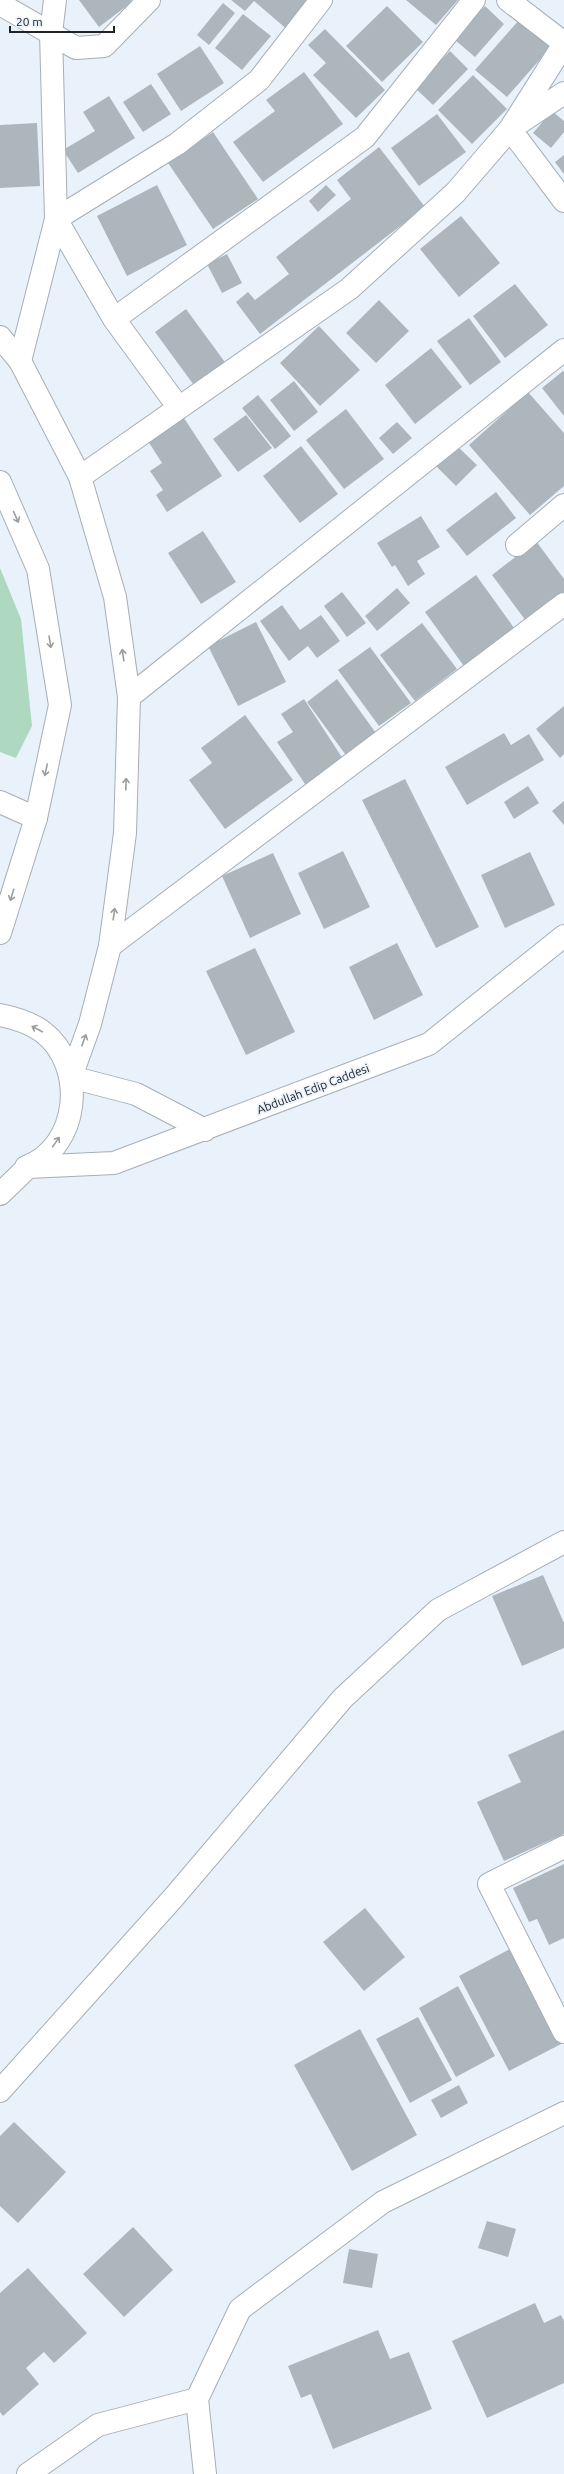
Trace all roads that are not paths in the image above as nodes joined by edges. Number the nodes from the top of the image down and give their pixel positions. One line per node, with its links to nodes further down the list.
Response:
1 (55, 0): 7 (street)
2 (149, 0): 7 (street)
3 (321, 0): 12 (street)
4 (474, 0): 13 (street)
5 (508, 0): 8 (street)
6 (0, 4): 7 (street)
7 (51, 33): 12 (street)
8 (564, 44): 10 (street)
9 (564, 93): 10 (street)
10 (510, 129): 11 (street); 17 (street)
11 (564, 201)
12 (56, 219): 13 (street); 16 (street)
13 (114, 319): 17 (street)
14 (0, 337): 16 (street)
15 (564, 350): 23 (street)
16 (20, 360): 18 (street)
17 (179, 408): 18 (street)
18 (80, 477): 23 (street, one-way to 18)
19 (0, 482): 25 (street, one-way to 25)
20 (564, 505): 21 (street)
21 (517, 545)
22 (564, 604): 28 (street)
23 (129, 697): 28 (street, one-way to 23)
24 (0, 802): 25 (street)
25 (36, 818): 26 (street, one-way to 26)
26 (0, 933)
27 (564, 936): 31 (street, Abdullah Edip Caddesi)
28 (110, 946): 30 (street, one-way to 28)
29 (0, 1015): 30 (street, one-way to 29)
30 (71, 1077): 31 (street); 32 (street, one-way to 30)
31 (205, 1130): 32 (street, Abdullah Edip Caddesi)
32 (28, 1167): 33 (street); 34 (street)
33 (0, 1175)
34 (0, 1194)
35 (564, 1542): 38 (street)
36 (564, 1847): 37 (street)
37 (564, 2032)
38 (0, 2090)
39 (564, 2113): 40 (street)
40 (197, 2399): 41 (street); 42 (street)
41 (28, 2474)
42 (205, 2474)

